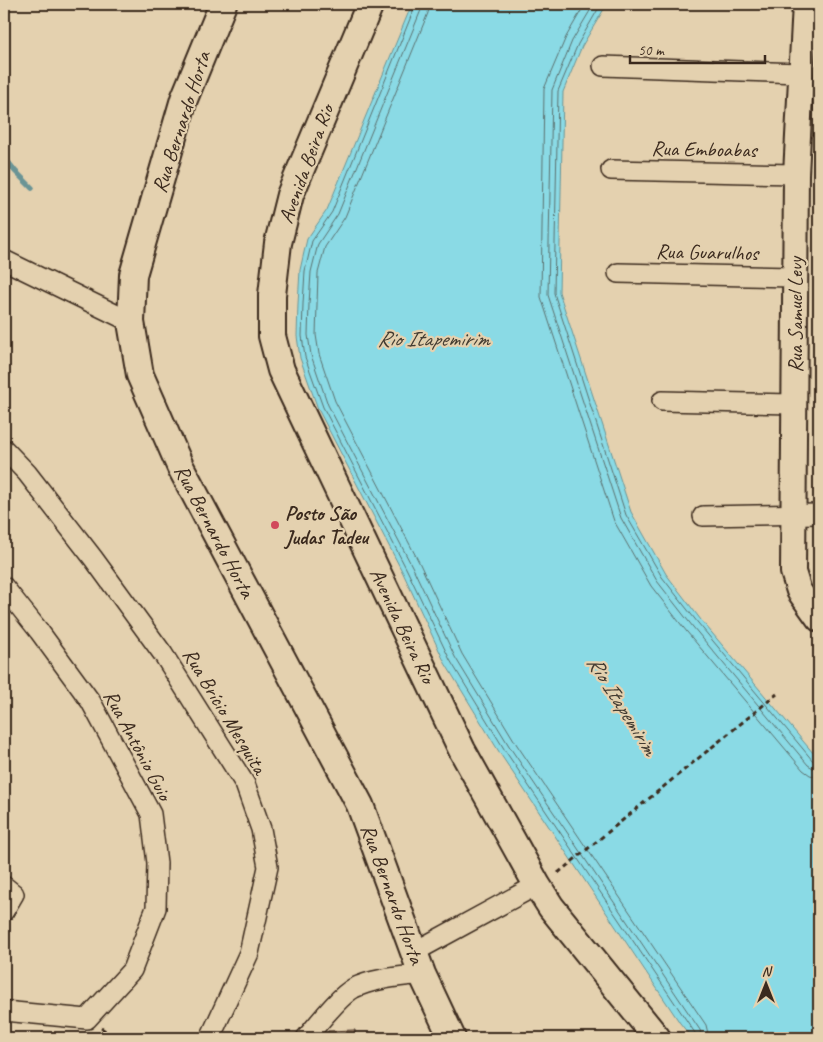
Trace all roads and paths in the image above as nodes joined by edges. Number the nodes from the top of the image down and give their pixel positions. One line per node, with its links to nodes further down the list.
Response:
1 (223, 4): 11 (main road, Rua Bernardo Horta)
2 (370, 4): 21 (main road, Avenida Beira Rio)
3 (805, 4): 5 (street, Rua Samuel Levy)
4 (603, 66): 5 (street)
5 (800, 73): 7 (street, Rua Samuel Levy)
6 (611, 170): 7 (street, Rua Emboabas)
7 (796, 174): 10 (street, Rua Samuel Levy)
8 (4, 260): 11 (street)
9 (618, 273): 10 (street, Rua Guarulhos)
10 (794, 277): 13 (street, Rua Samuel Levy)
11 (131, 322): 24 (main road, Rua Bernardo Horta)
12 (662, 401): 13 (street)
13 (794, 404): 15 (street, Rua Samuel Levy)
14 (4, 449): 26 (street, Rua Brício Mesquita)
15 (792, 514): 16 (street); 17 (street); 19 (street, Rua Samuel Levy)
16 (819, 514)
17 (703, 516)
18 (4, 587): 25 (street, Rua Antônio Guio)
19 (819, 619)
20 (777, 694): 21 (path)
21 (547, 879): 24 (street); 29 (main road, Avenida Beira Rio)
22 (4, 886): 23 (street)
23 (4, 911)
24 (418, 963): 27 (street); 28 (main road, Rua Bernardo Horta)
25 (4, 1011)
26 (210, 1038)
27 (306, 1038)
28 (452, 1038)
29 (657, 1038)

